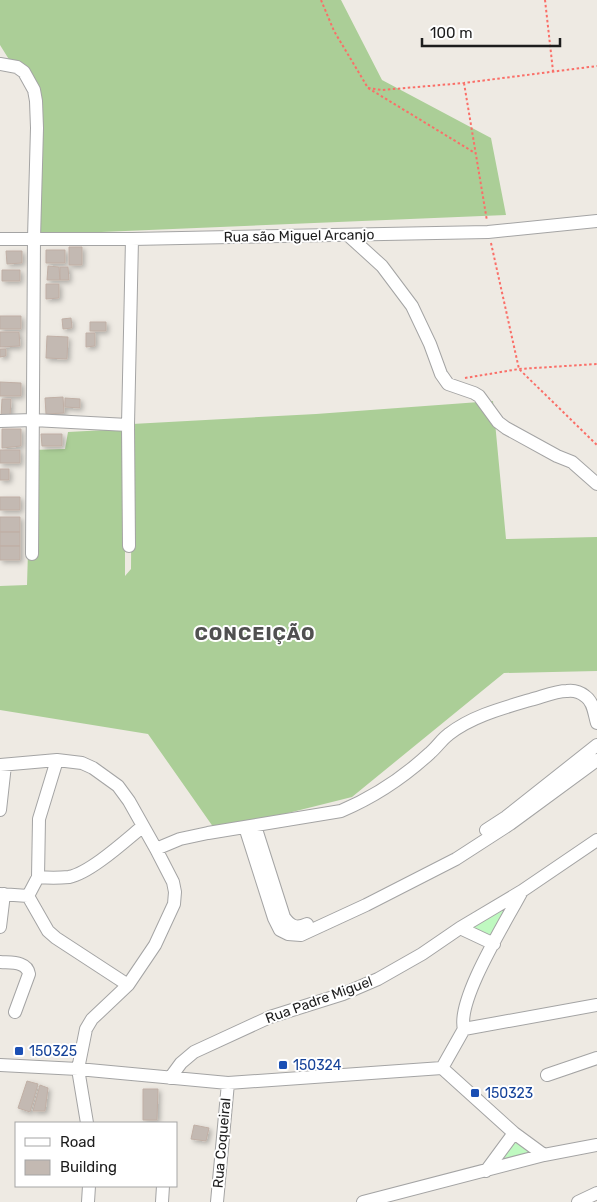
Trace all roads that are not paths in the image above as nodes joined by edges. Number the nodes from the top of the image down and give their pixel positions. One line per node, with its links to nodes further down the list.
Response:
1 (0, 64): 4 (street)
2 (597, 221): 3 (street, Rua são Miguel Arcanjo)
3 (349, 236): 6 (street, Rua são Miguel Arcanjo); 10 (street)
4 (34, 238): 5 (street, Rua são Miguel Arcanjo); 6 (street, Rua são Miguel Arcanjo); 7 (street)
5 (0, 239)
6 (132, 239): 9 (street)
7 (33, 420): 8 (street); 9 (street); 12 (street)
8 (0, 421)
9 (128, 425): 11 (street)
10 (597, 484)
11 (128, 546)
12 (32, 554)
13 (597, 723): 20 (street)
14 (597, 745): 20 (street)
15 (57, 760): 17 (street); 19 (street); 23 (street)
16 (597, 760): 20 (street)
17 (2, 765): 18 (street)
18 (0, 810)
19 (142, 827): 22 (street); 23 (street)
20 (250, 827): 22 (street)
21 (597, 840): 24 (street, Rua Padre Miguel)
22 (156, 849): 31 (street)
23 (38, 877): 26 (street)
24 (522, 891): 28 (street, Rua Padre Miguel); 29 (street)
25 (2, 894): 26 (street); 27 (street)
26 (28, 896): 31 (street)
27 (0, 927)
28 (460, 928): 29 (street); 40 (street, Rua Padre Miguel)
29 (494, 944): 34 (street)
30 (0, 962): 33 (street)
31 (128, 985): 38 (street)
32 (597, 1005): 34 (street)
33 (15, 1012)
34 (464, 1029): 37 (street)
35 (597, 1058): 39 (street)
36 (0, 1065): 38 (street)
37 (442, 1068): 41 (street); 43 (street)
38 (78, 1069): 40 (street); 42 (street)
39 (547, 1075)
40 (170, 1078): 41 (street)
41 (228, 1083): 52 (street, Rua Coqueiral)
42 (86, 1122)
43 (514, 1133): 45 (street); 46 (street)
44 (597, 1145): 45 (street)
45 (544, 1156): 46 (street)
46 (486, 1171): 53 (street)
47 (88, 1187): 50 (street)
48 (163, 1187): 51 (street)
49 (597, 1193): 54 (street)
50 (88, 1202)
51 (162, 1202)
52 (217, 1202)
53 (363, 1202)
54 (578, 1202)

